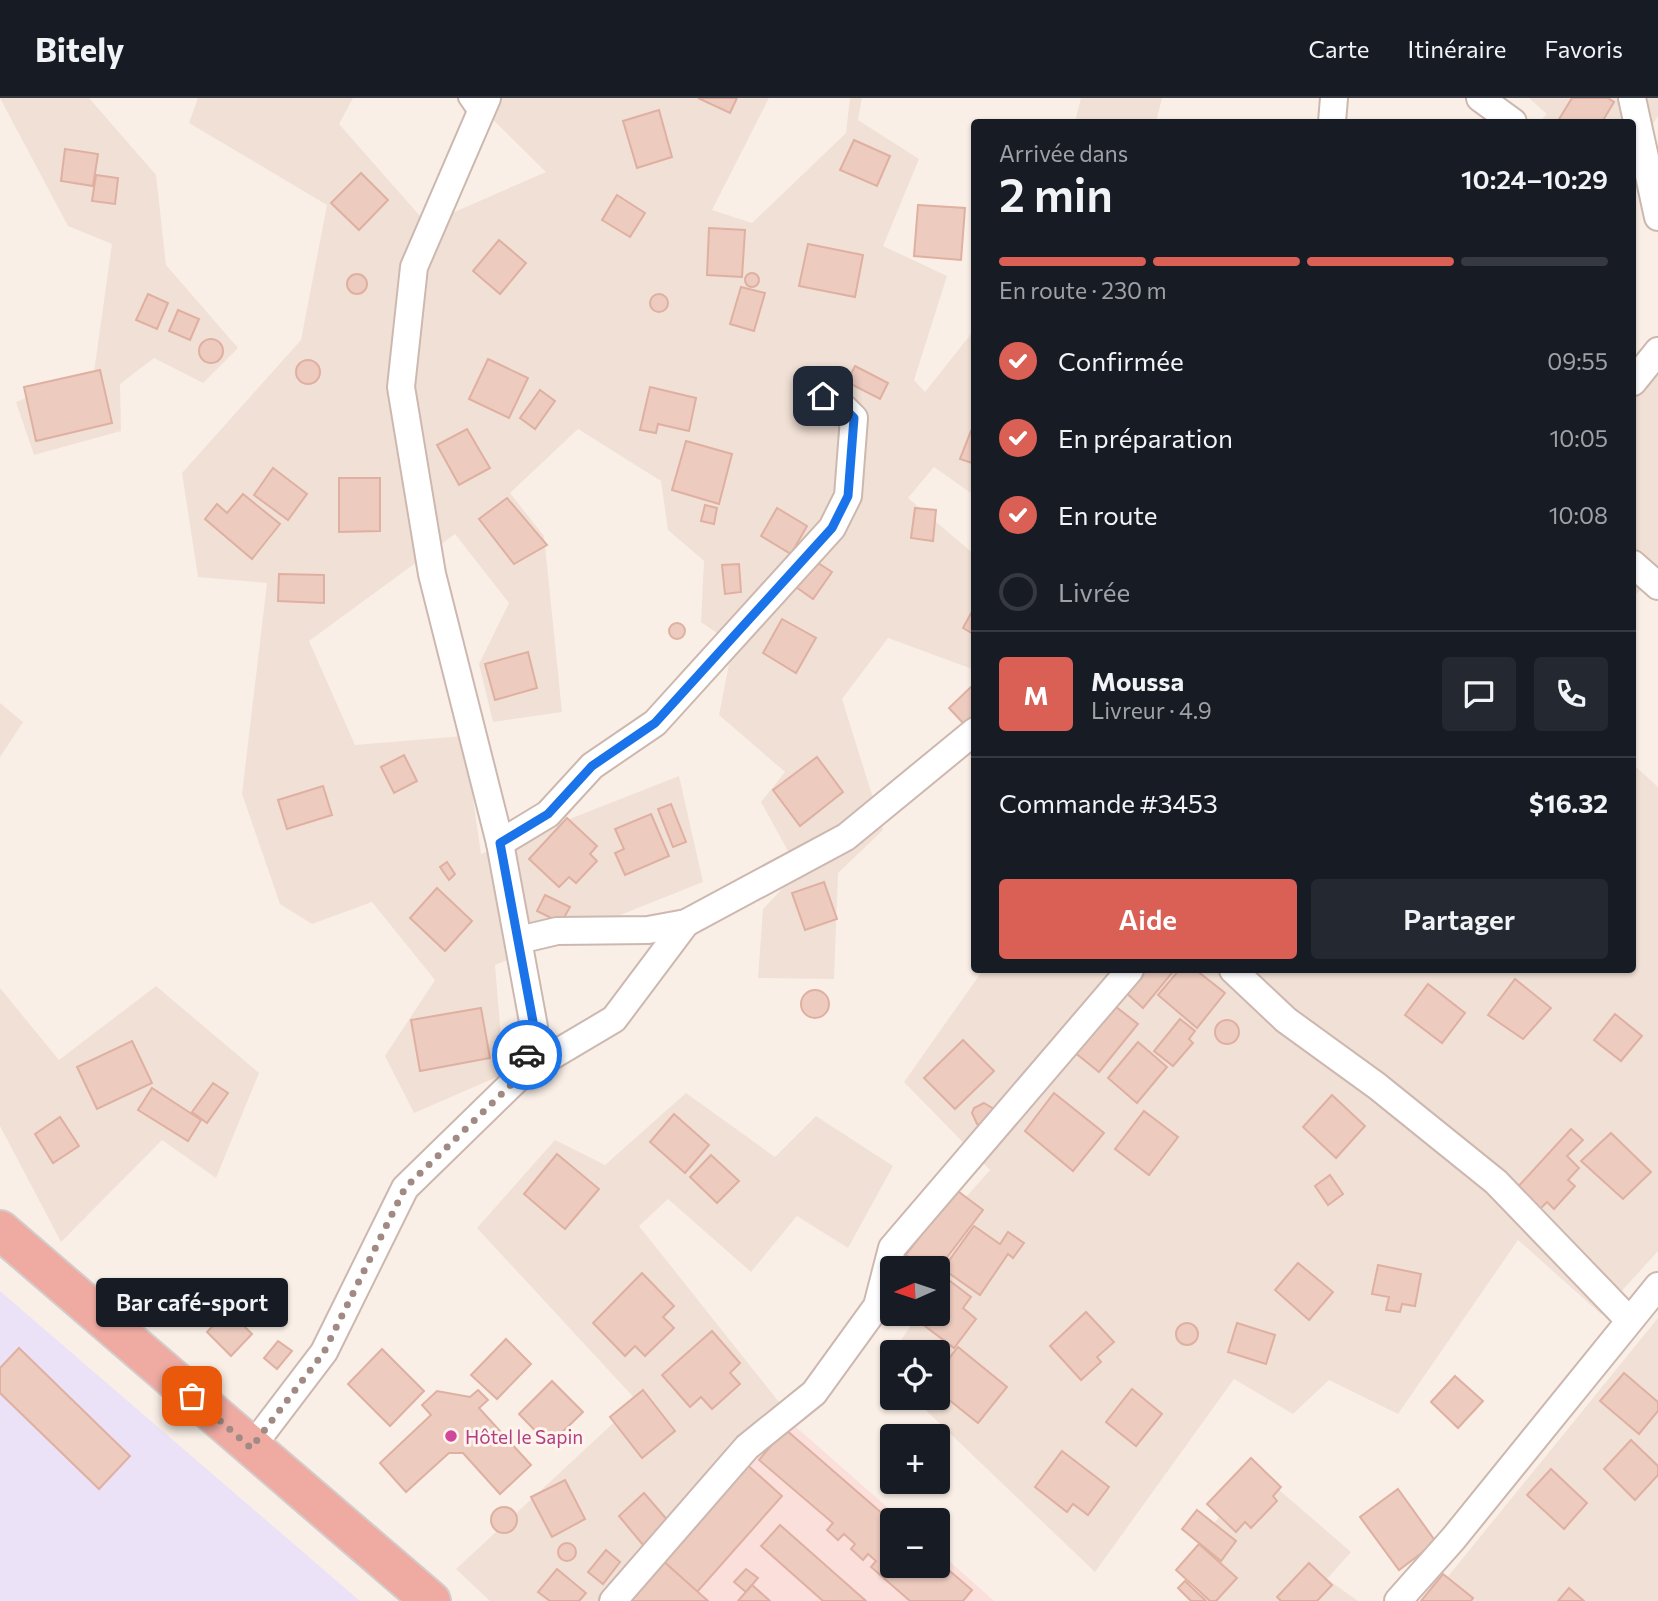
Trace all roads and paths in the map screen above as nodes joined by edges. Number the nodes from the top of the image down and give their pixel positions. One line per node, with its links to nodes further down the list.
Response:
1 (1334, 98): 5 (street)
2 (1480, 98): 6 (street)
3 (1632, 98): 7 (street)
4 (477, 104): 16 (street)
5 (1332, 119)
6 (1509, 119)
7 (1635, 119)
8 (1636, 124): 9 (street)
9 (1649, 210)
10 (1658, 351): 11 (street)
11 (1636, 378)
12 (823, 396): 16 (street)
13 (1636, 567): 14 (street)
14 (1658, 586)
15 (971, 734): 17 (street)
16 (500, 843): 18 (street)
17 (686, 923): 18 (street); 21 (street)
18 (519, 940): 21 (street)
19 (1127, 973): 27 (street)
20 (1236, 973): 24 (street)
21 (523, 1073): 25 (street)
22 (0, 1230): 25 (highway)
23 (1658, 1286): 24 (street)
24 (1629, 1321): 28 (street)
25 (251, 1448): 26 (highway)
26 (430, 1601)
27 (613, 1601)
28 (1398, 1601)

